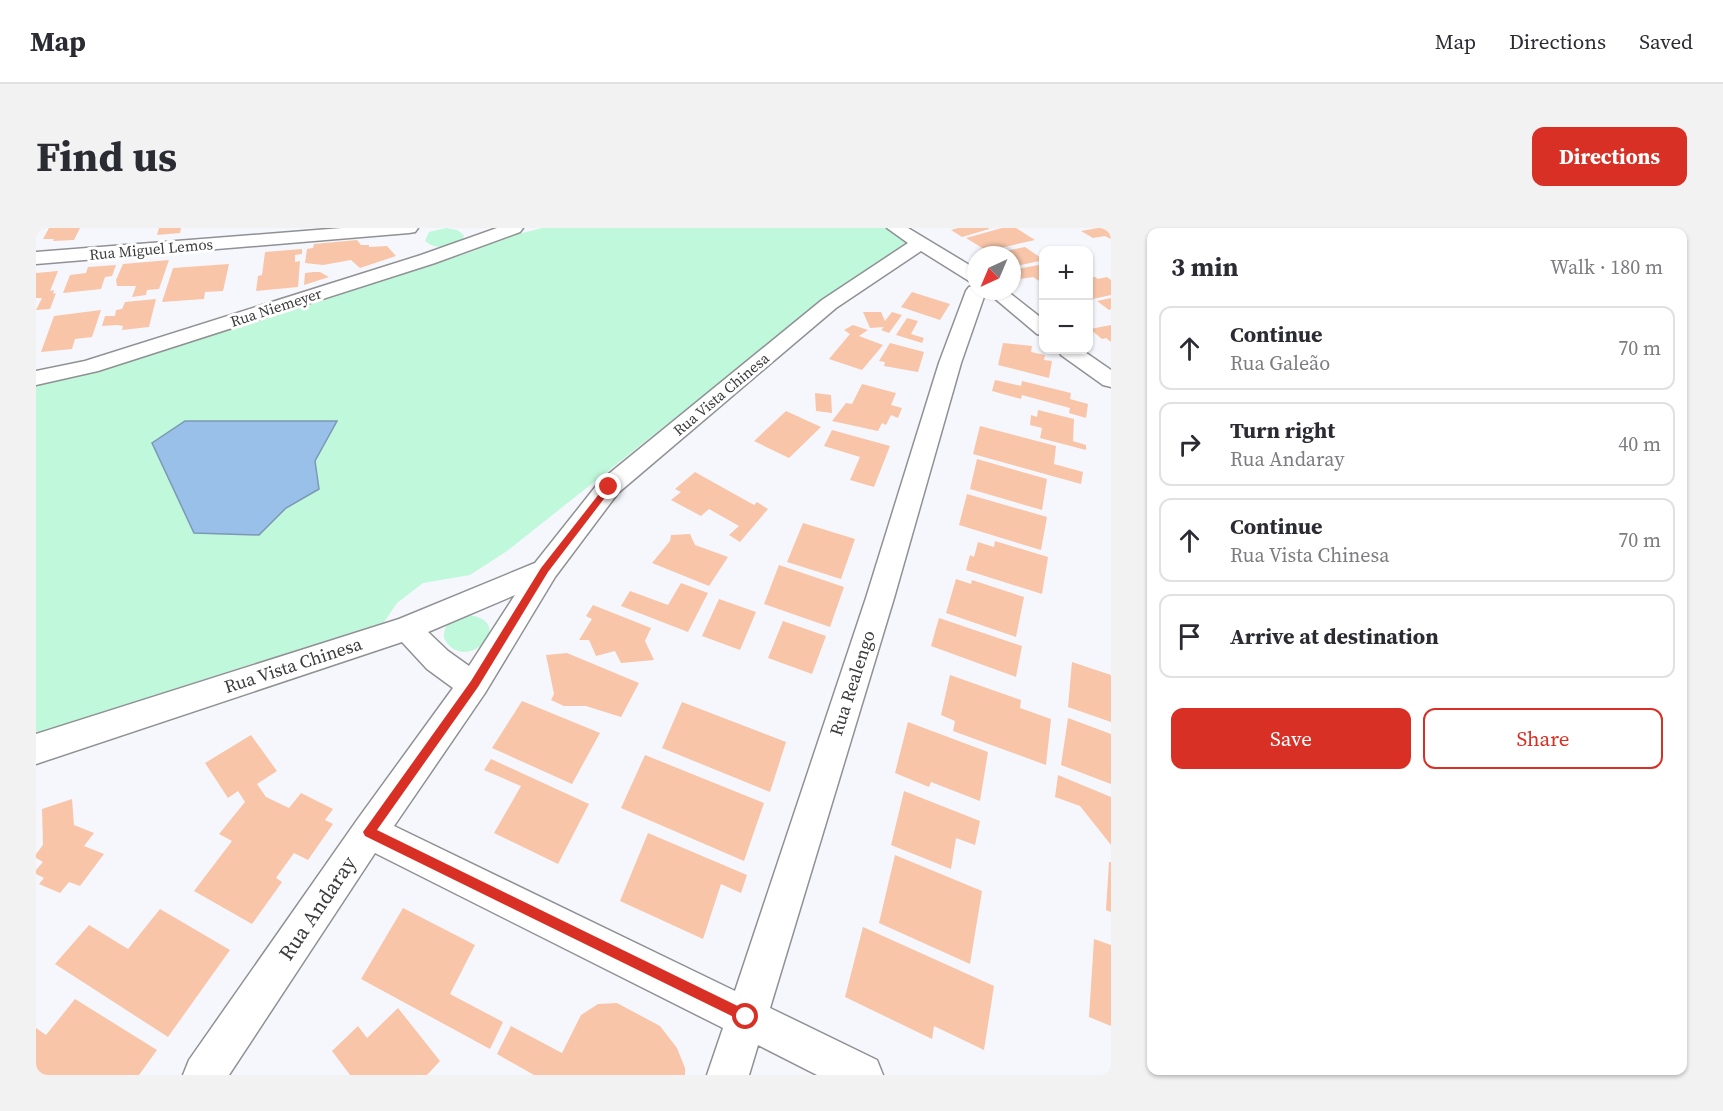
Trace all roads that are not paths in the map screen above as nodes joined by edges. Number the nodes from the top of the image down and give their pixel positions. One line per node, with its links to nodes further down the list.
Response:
1 (409, 228): 6 (street, Rua Miguel Lemos)
2 (415, 228): 7 (street)
3 (514, 228): 7 (street, Rua Niemeyer)
4 (896, 228): 5 (street)
5 (920, 243): 8 (street); 15 (street, Rua Vista Chinesa)
6 (36, 258)
7 (428, 258): 13 (street, Rua Niemeyer)
8 (967, 272)
9 (973, 300): 20 (street, Rua Realengo)
10 (1006, 300): 11 (street)
11 (1039, 326)
12 (1075, 354): 14 (street)
13 (36, 378)
14 (1111, 380)
15 (545, 570): 16 (street, Rua Vista Chinesa); 17 (street, Rua Vista Chinesa)
16 (408, 628): 17 (street); 18 (street, Rua Vista Chinesa)
17 (474, 684): 19 (street, Rua Andaray)
18 (36, 749)
19 (369, 832): 20 (street); 21 (street, Rua Andaray)
20 (746, 1017): 22 (street, Rua Realengo); 23 (street)
21 (204, 1075)
22 (728, 1075)
23 (862, 1075)

